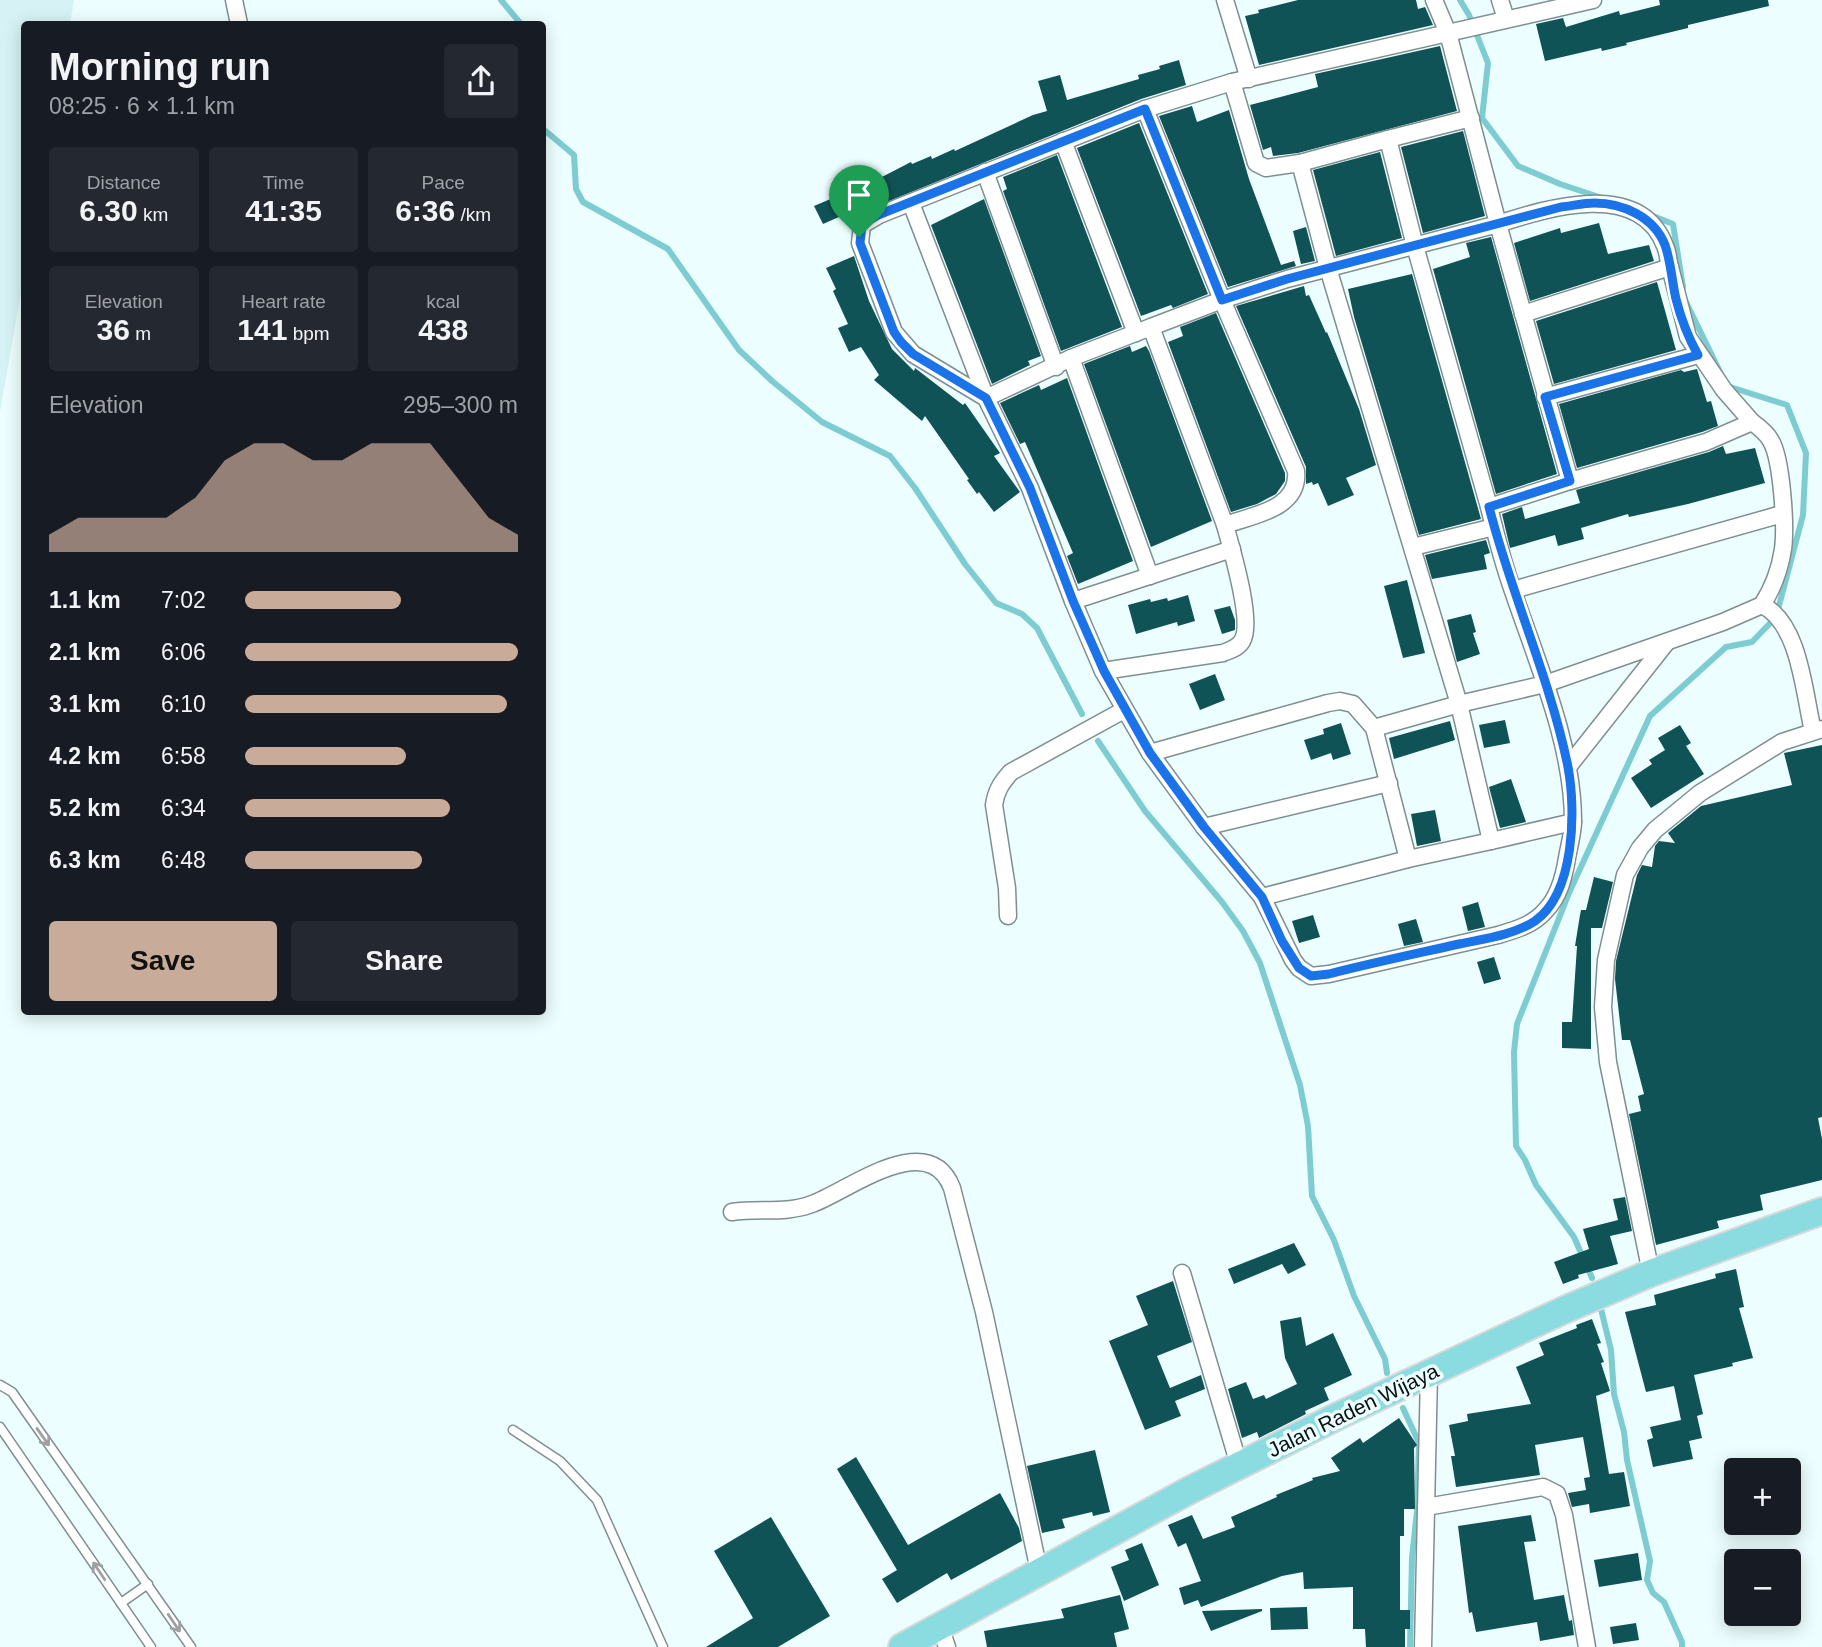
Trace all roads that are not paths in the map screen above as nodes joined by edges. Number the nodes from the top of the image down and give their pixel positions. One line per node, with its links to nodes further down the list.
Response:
1 (234, 0): 7 (street)
2 (1225, 0): 9 (street)
3 (1434, 0): 8 (street)
4 (1500, 0): 6 (street)
5 (1593, 0): 6 (street)
6 (1502, 20): 8 (street)
7 (238, 21)
8 (1451, 31): 9 (street); 11 (street)
9 (1241, 80): 10 (street); 14 (street)
10 (1145, 109): 13 (street); 21 (street)
11 (1471, 118): 12 (street); 17 (street)
12 (1388, 139): 14 (street); 18 (street)
13 (1063, 141): 15 (street); 23 (street)
14 (1300, 163): 20 (street)
15 (985, 172): 16 (street); 26 (street)
16 (911, 203): 28 (street); 28 (street)
17 (1498, 224): 18 (street); 19 (street); 22 (street)
18 (1415, 246): 20 (street); 31 (street)
19 (1670, 267): 22 (street); 24 (street)
20 (1328, 268): 21 (street); 35 (street)
21 (1222, 300): 23 (street); 33 (street)
22 (1523, 314): 27 (street)
23 (1143, 330): 25 (street); 33 (street)
24 (1698, 355): 27 (street); 29 (street)
25 (1071, 358): 26 (street); 37 (street)
26 (1056, 366): 28 (street)
27 (1545, 397): 30 (street)
28 (986, 398): 39 (street)
29 (1752, 422): 30 (street); 32 (street)
30 (1570, 481): 31 (street)
31 (1489, 507): 34 (street)
32 (1782, 514): 38 (street); 40 (street)
33 (1225, 525): 36 (street)
34 (1494, 527): 35 (street); 38 (street)
35 (1413, 547): 44 (street)
36 (1232, 549): 37 (street); 42 (street)
37 (1150, 576): 39 (street)
38 (1513, 590): 43 (street)
39 (1073, 601): 42 (street)
40 (1768, 609): 41 (street); 47 (street)
41 (1667, 642): 43 (street); 49 (street)
42 (1104, 671): 45 (street)
43 (1545, 684): 44 (street); 49 (street)
44 (1459, 704): 46 (street); 53 (street)
45 (1124, 710): 48 (street); 56 (street)
46 (1374, 728): 48 (street); 50 (street)
47 (1817, 730): 60 (street)
48 (1150, 753): 52 (street)
49 (1568, 767): 51 (street)
50 (1389, 783): 52 (street); 54 (street)
51 (1573, 822): 53 (street); 55 (street)
52 (1204, 827): 55 (street)
53 (1491, 842): 54 (street)
54 (1408, 859): 55 (street)
55 (1262, 897)
56 (1008, 916)
57 (732, 1212): 67 (street)
58 (1822, 1212): 60 (highway, Jalan Raden Wijaya)
59 (1182, 1273): 65 (street)
60 (1651, 1273): 61 (highway, Jalan Raden Wijaya)
61 (1429, 1373): 65 (highway, Jalan Raden Wijaya); 66 (street)
62 (0, 1385): 68 (lane, one-way to 68)
63 (0, 1427): 69 (lane, one-way to 63)
64 (513, 1430): 73 (lane)
65 (1238, 1465): 67 (highway, Jalan Raden Wijaya)
66 (1426, 1507): 75 (street); 76 (street)
67 (1039, 1571): 70 (highway, Jalan Raden Wijaya)
68 (148, 1584): 69 (lane); 72 (lane, one-way to 72)
69 (121, 1602): 71 (lane)
70 (944, 1637): 74 (highway, Jalan Raden Wijaya)
71 (151, 1647)
72 (191, 1647)
73 (663, 1647)
74 (902, 1647)
75 (1423, 1647)
76 (1587, 1647)

